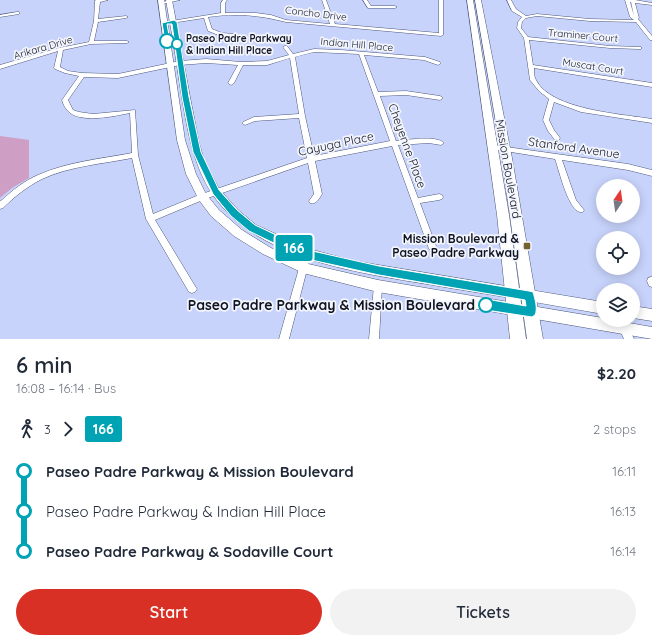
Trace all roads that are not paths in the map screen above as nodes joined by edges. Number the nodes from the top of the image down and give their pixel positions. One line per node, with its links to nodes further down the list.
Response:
1 (106, 0): 11 (street)
2 (178, 0): 13 (street)
3 (225, 0): 18 (street)
4 (324, 0): 27 (street)
5 (365, 0): 16 (street)
6 (441, 0): 27 (street, Concho Drive)
7 (470, 0): 55 (main road, Mission Boulevard)
8 (478, 0): 55 (main road, Mission Boulevard)
9 (509, 0): 22 (street)
10 (627, 0): 14 (street); 23 (street)
11 (98, 1): 24 (street)
12 (161, 1): 13 (street); 26 (main road)
13 (169, 1): 25 (main road)
14 (633, 1): 15 (street); 23 (street)
15 (652, 4)
16 (395, 7)
17 (17, 13): 19 (street)
18 (223, 13): 21 (street, Concho Drive); 27 (street, Concho Drive)
19 (0, 16)
20 (126, 17): 24 (street)
21 (206, 17): 25 (street, Concho Drive); 28 (street)
22 (525, 17): 23 (street); 29 (street)
23 (636, 20): 30 (street)
24 (96, 21): 32 (street)
25 (174, 22): 26 (street, Concho Drive); 39 (main road)
26 (165, 23): 39 (main road)
27 (333, 25)
28 (232, 35)
29 (526, 38): 34 (street, Traminer Court); 41 (street)
30 (652, 38)
31 (127, 42): 32 (street, Arikara Drive)
32 (91, 43): 35 (street, Arikara Drive)
33 (285, 47): 37 (street)
34 (639, 48)
35 (61, 50): 42 (street, Arikara Drive); 43 (street, Indian Hill Place)
36 (361, 53): 37 (street, Indian Hill Place); 38 (street, Indian Hill Place); 46 (street, Cheyenne Place)
37 (292, 56): 40 (street, Indian Hill Place); 49 (street)
38 (438, 63)
39 (175, 64): 40 (street, Indian Hill Place); 43 (street, Indian Hill Place); 60 (main road); 62 (main road)
40 (241, 64): 44 (street)
41 (531, 66): 45 (street, Muscat Court); 48 (street)
42 (0, 67)
43 (82, 75): 56 (street)
44 (231, 82)
45 (652, 84)
46 (376, 94): 47 (street); 53 (street, Cheyenne Place)
47 (440, 98)
48 (552, 100): 50 (street); 52 (street)
49 (302, 116): 51 (street); 58 (street)
50 (652, 121)
51 (245, 124)
52 (557, 138)
53 (394, 143): 54 (street, Cayuga Place); 58 (street, Cayuga Place); 64 (street, Cheyenne Place)
54 (441, 143)
55 (499, 148): 57 (street, Stanford Avenue); 73 (main road, Mission Boulevard); 74 (main road, Mission Boulevard)
56 (135, 155): 65 (street); 67 (street)
57 (558, 157): 59 (street, Stanford Avenue); 66 (street)
58 (311, 159): 60 (street, Cayuga Place); 63 (street)
59 (652, 173)
60 (216, 192): 62 (street, Cayuga Place); 69 (main road)
61 (439, 196): 64 (street)
62 (202, 197): 67 (street, Cayuga Place); 70 (main road)
63 (313, 201)
64 (416, 201): 68 (street, Cheyenne Place)
65 (0, 206)
66 (580, 210)
67 (150, 219): 72 (street)
68 (432, 246)
69 (307, 254): 70 (street); 73 (main road)
70 (303, 268): 71 (main road); 82 (street)
71 (378, 286): 76 (main road); 83 (street)
72 (192, 289)
73 (513, 293): 74 (main road); 76 (main road, Mission Boulevard)
74 (529, 296): 75 (main road); 77 (main road, Mission Boulevard)
75 (596, 307)
76 (515, 309): 77 (main road); 84 (main road, Mission Boulevard)
77 (532, 312): 80 (main road); 85 (main road, Mission Boulevard)
78 (640, 313): 79 (main road)
79 (652, 315)
80 (624, 328): 81 (main road); 86 (street)
81 (652, 333)
82 (284, 339)
83 (374, 339)
84 (518, 339)
85 (535, 339)
86 (629, 339)

